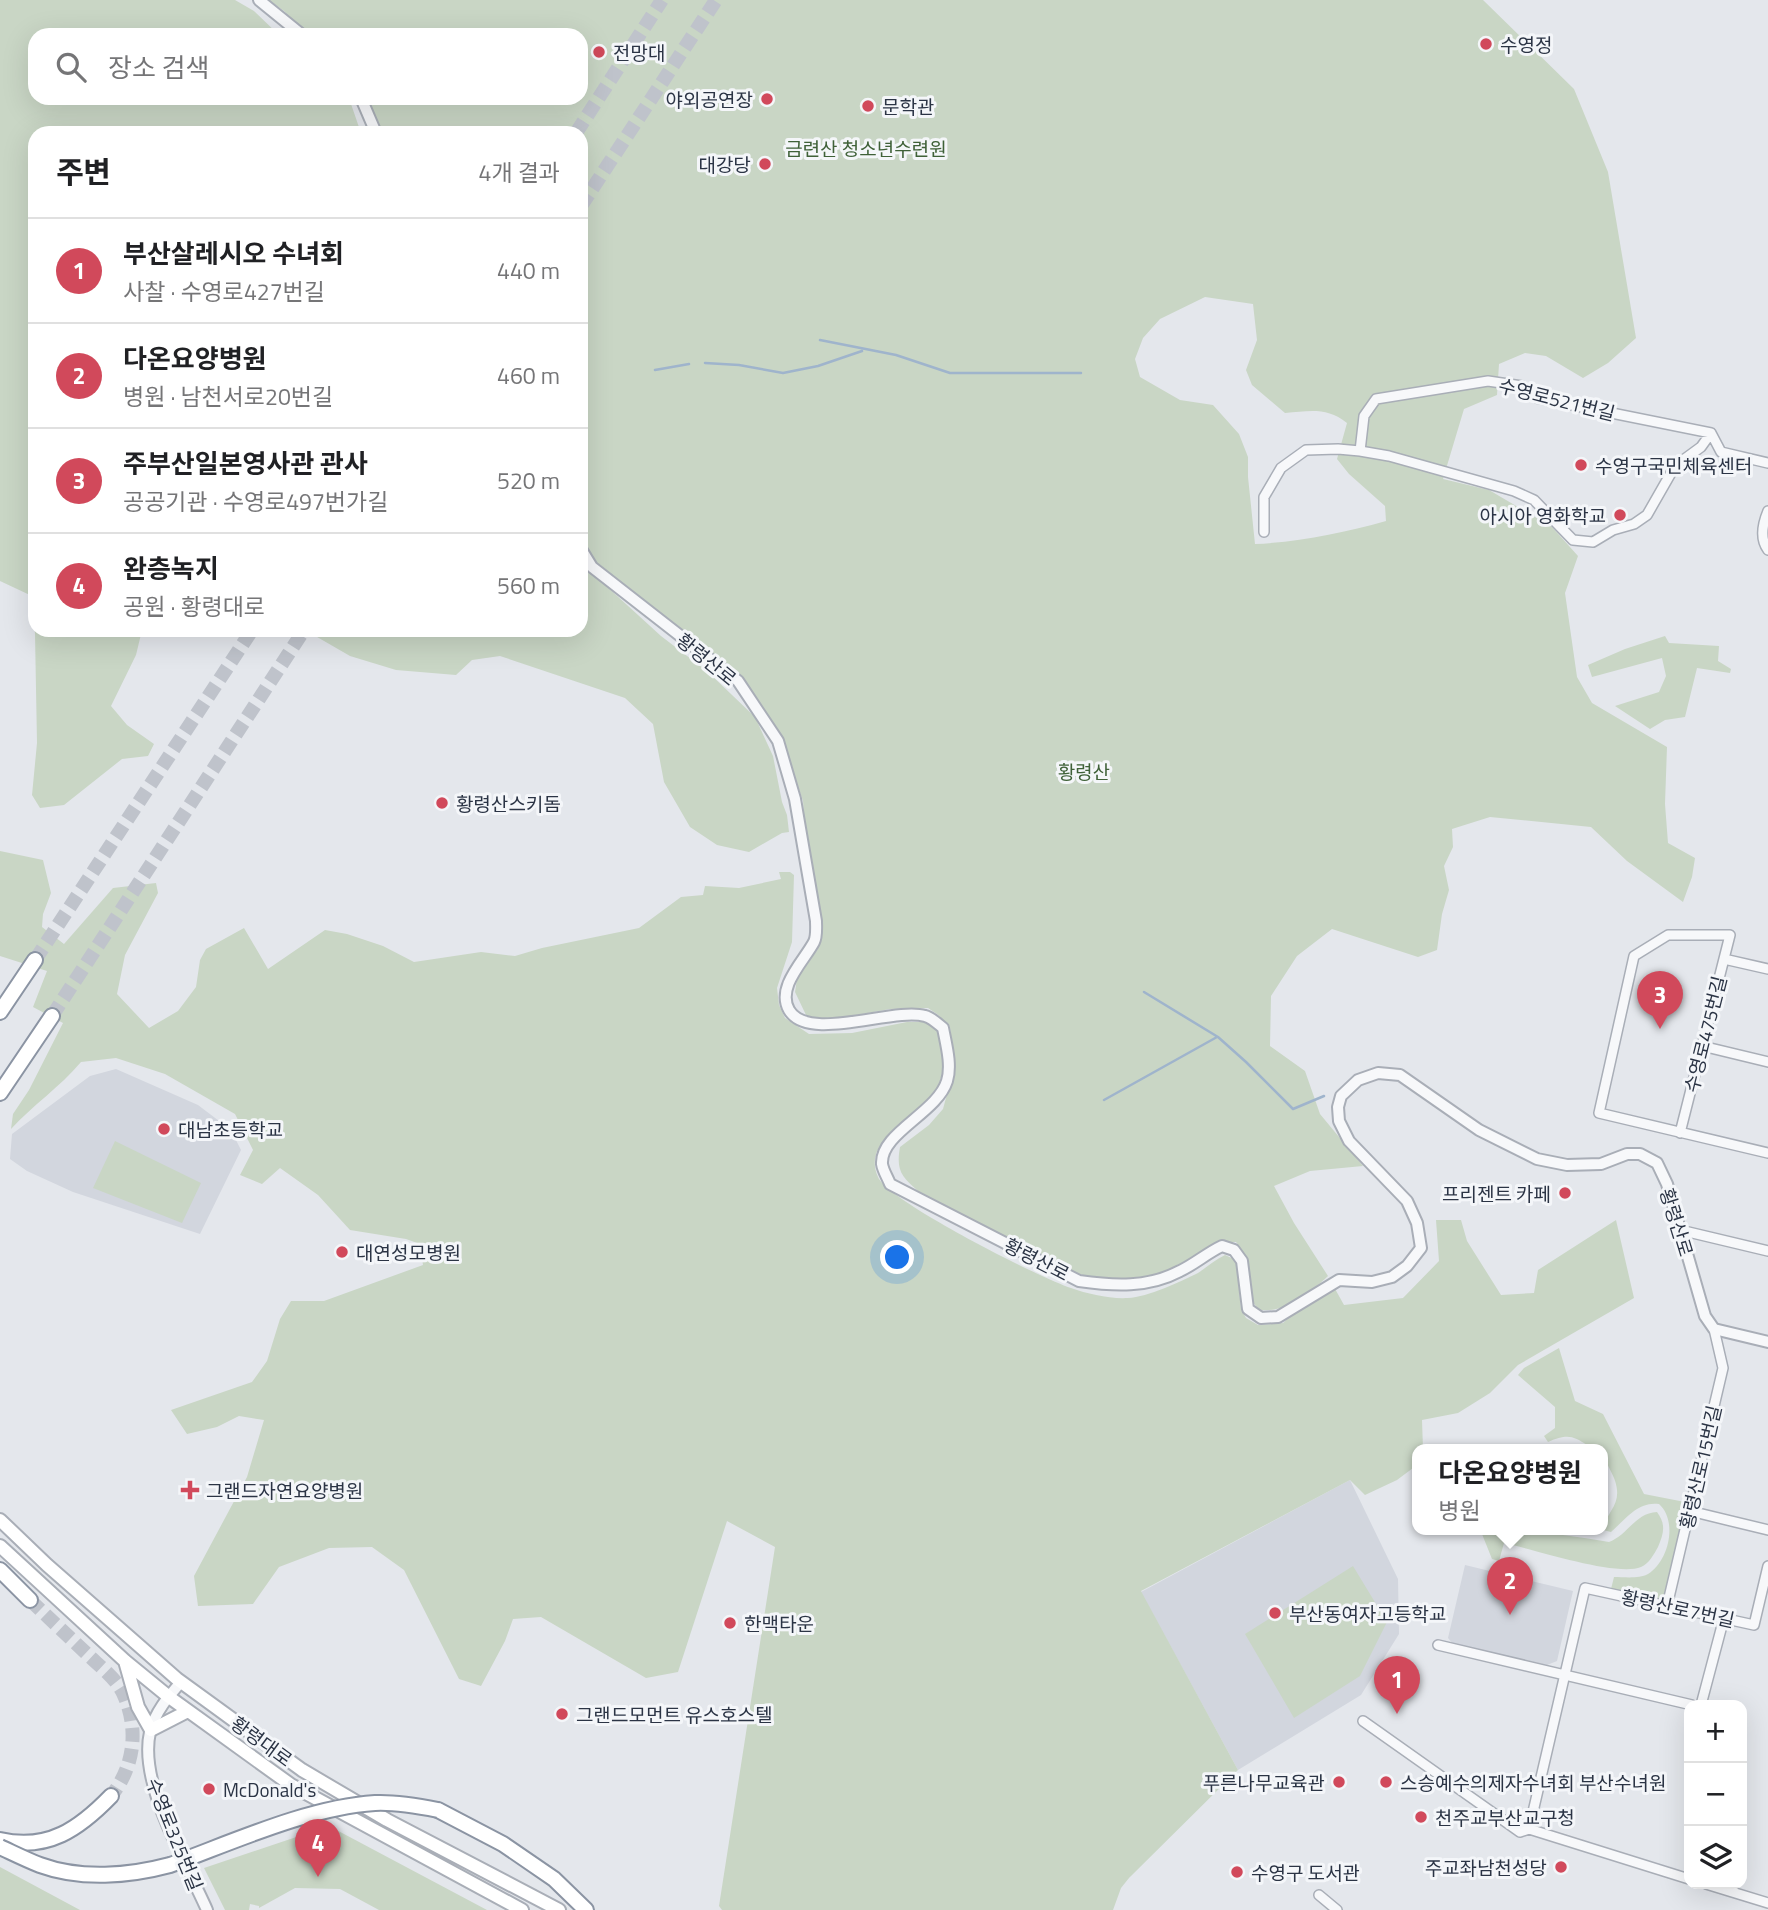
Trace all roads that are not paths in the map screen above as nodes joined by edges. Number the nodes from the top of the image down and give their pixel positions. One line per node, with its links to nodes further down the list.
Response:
1 (258, 0): 2 (street)
2 (293, 28)
3 (364, 105): 4 (street)
4 (373, 126)
5 (1711, 433): 6 (street, 수영로521번길); 6 (street); 7 (street)
6 (1360, 452): 9 (street)
7 (1768, 463)
8 (1768, 511): 10 (street)
9 (1264, 532)
10 (1768, 550)
11 (588, 560): 22 (street, 황령산로)
12 (1724, 959): 14 (street); 17 (street, 수영로475번길); 20 (street, 수영로475번길)
13 (35, 960): 15 (highway)
14 (1768, 969)
15 (0, 1013)
16 (52, 1016): 19 (highway)
17 (1702, 1046): 18 (street); 20 (street, 수영로475번길)
18 (1768, 1062)
19 (0, 1093)
20 (1680, 1133): 21 (street)
21 (1768, 1153)
22 (1680, 1230): 23 (street); 24 (street, 황령산로)
23 (1768, 1251)
24 (1714, 1329): 25 (street); 26 (street, 황령산로15번길)
25 (1768, 1342)
26 (1690, 1510): 28 (street); 33 (street, 황령산로15번길)
27 (0, 1520): 38 (main road, 황령대로)
28 (1768, 1530)
29 (0, 1546): 36 (main road, 황령대로)
30 (1768, 1566): 34 (street, 황령산로7번길)
31 (0, 1570): 32 (highway)
32 (30, 1600)
33 (1667, 1606): 34 (street, 황령산로7번길); 37 (street, 황령산로7번길)
34 (1724, 1618): 40 (street)
35 (1438, 1645): 37 (street)
36 (125, 1661): 39 (main road, 황령대로); 44 (main road)
37 (1563, 1675): 41 (street); 46 (street)
38 (181, 1682): 39 (street, 수영로325번길); 55 (main road, 황령대로)
39 (169, 1697): 42 (main road, 황령대로); 44 (street, 수영로325번길)
40 (1702, 1700)
41 (1684, 1703)
42 (188, 1711): 44 (main road); 54 (main road, 황령대로)
43 (1363, 1721): 46 (street)
44 (151, 1730): 53 (street, 수영로325번길)
45 (111, 1796): 47 (highway)
46 (1529, 1829): 49 (street)
47 (0, 1840)
48 (0, 1847): 56 (highway, bridge)
49 (1684, 1877)
50 (1722, 1889): 52 (street)
51 (1319, 1895): 57 (street)
52 (1768, 1903)
53 (207, 1910)
54 (522, 1910)
55 (559, 1910)
56 (586, 1910)
57 (1337, 1910)

